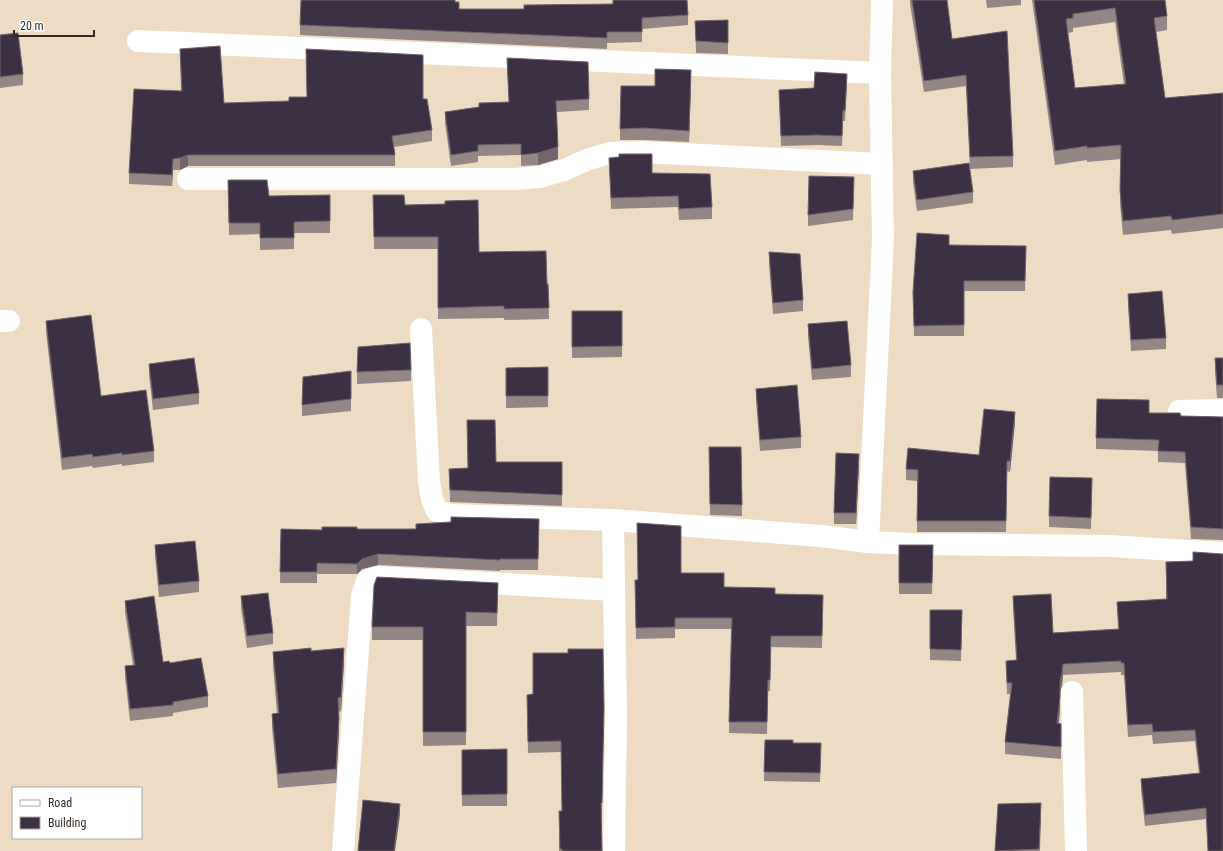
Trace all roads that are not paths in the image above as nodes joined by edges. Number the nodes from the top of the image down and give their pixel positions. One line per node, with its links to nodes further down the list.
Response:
1 (882, 0): 3 (street)
2 (138, 41): 3 (street)
3 (880, 73): 4 (street)
4 (881, 164): 5 (street); 10 (street)
5 (188, 179)
6 (421, 329): 9 (street)
7 (1223, 410): 8 (street)
8 (1179, 411)
9 (613, 520): 10 (street); 12 (street)
10 (868, 542): 11 (street)
11 (1223, 553)
12 (614, 590): 14 (street); 15 (street)
13 (1072, 692): 16 (street)
14 (343, 851)
15 (614, 851)
16 (1076, 851)

